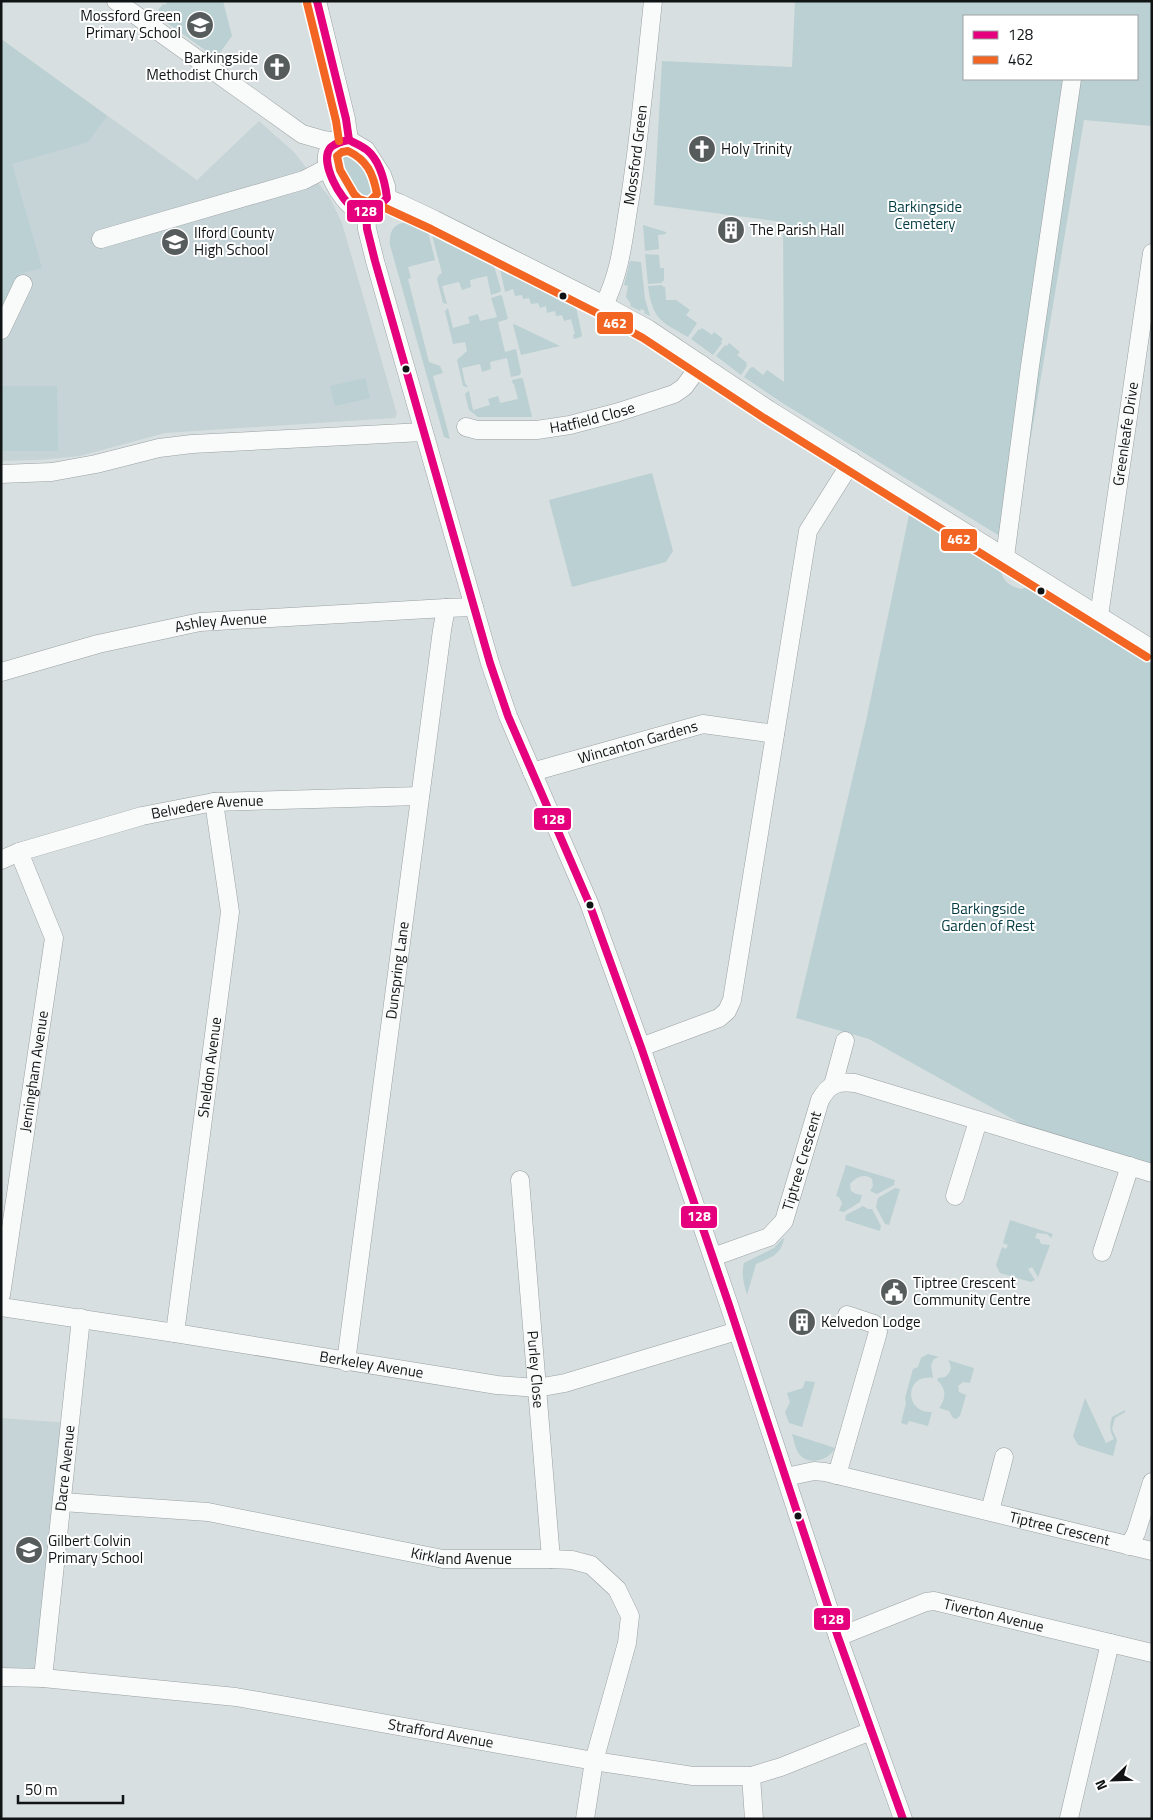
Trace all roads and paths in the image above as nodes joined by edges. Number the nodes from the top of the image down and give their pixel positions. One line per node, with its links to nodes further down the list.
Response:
1 (116, 1): 5 (street)
2 (317, 1): 5 (street)
3 (654, 1): 12 (street, Mossford Green)
4 (1072, 80): 20 (street)
5 (343, 141): 6 (street); 7 (street)
6 (327, 168): 8 (street); 9 (street)
7 (387, 198): 8 (street); 12 (street)
8 (366, 212): 17 (street)
9 (101, 239)
10 (1152, 253): 13 (street, Greenleafe Drive)
11 (23, 284): 14 (street)
12 (604, 305): 15 (street)
13 (1147, 321): 23 (street, Greenleafe Drive)
14 (1, 330)
15 (701, 364): 16 (street, Hatfield Close); 18 (street)
16 (466, 427)
17 (424, 432): 19 (street); 21 (street)
18 (852, 461): 20 (street); 26 (street)
19 (1, 474)
20 (1005, 557): 23 (street)
21 (474, 607): 22 (street); 27 (street)
22 (446, 608): 25 (street, Ashley Avenue); 28 (street, Dunspring Lane)
23 (1099, 616): 24 (street)
24 (1152, 649)
25 (1, 672)
26 (775, 734): 27 (street, Wincanton Gardens); 33 (street)
27 (532, 772): 33 (street)
28 (420, 796): 29 (street, Belvedere Avenue); 48 (street, Dunspring Lane)
29 (214, 802): 30 (street, Belvedere Avenue); 47 (street, Sheldon Avenue)
30 (19, 852): 31 (street, Belvedere Avenue); 42 (street, Jerningham Avenue)
31 (1, 860)
32 (844, 1041): 34 (street, Tiptree Crescent)
33 (641, 1047): 41 (street)
34 (833, 1085): 35 (street); 41 (street, Tiptree Crescent)
35 (978, 1121): 36 (street); 39 (street)
36 (1130, 1166): 37 (street); 40 (street)
37 (1152, 1173)
38 (520, 1180): 49 (street, Purley Close)
39 (954, 1196)
40 (1102, 1252)
41 (713, 1257): 46 (street)
42 (1, 1295)
43 (1, 1307): 45 (street, Berkeley Avenue)
44 (847, 1315): 51 (street)
45 (81, 1318): 47 (street, Berkeley Avenue); 54 (street, Dacre Avenue)
46 (738, 1331): 49 (street, Berkeley Avenue); 52 (street)
47 (175, 1333): 48 (street, Berkeley Avenue)
48 (346, 1362): 49 (street, Berkeley Avenue)
49 (538, 1388): 58 (street, Purley Close)
50 (1004, 1457): 55 (street, Tiptree Crescent)
51 (837, 1474): 52 (street, Tiptree Crescent); 55 (street, Tiptree Crescent)
52 (786, 1477): 59 (street)
53 (1152, 1482): 56 (street, Tiptree Crescent)
54 (62, 1502): 58 (street, Kirkland Avenue); 63 (street, Dacre Avenue)
55 (990, 1511): 56 (street, Tiptree Crescent)
56 (1129, 1546): 57 (street, Tiptree Crescent)
57 (1152, 1551)
58 (551, 1559): 65 (street, Kirkland Avenue)
59 (838, 1637): 60 (street, Tiverton Avenue); 64 (street)
60 (1110, 1643): 61 (street, Tiverton Avenue); 67 (street)
61 (1152, 1653)
62 (1, 1677): 63 (street, Strafford Avenue)
63 (43, 1678): 65 (street, Strafford Avenue)
64 (871, 1731): 66 (street, Strafford Avenue); 70 (street)
65 (594, 1761): 66 (street, Strafford Avenue); 68 (street, Kirkland Avenue)
66 (751, 1776): 69 (street)
67 (1070, 1818)
68 (586, 1819)
69 (754, 1819)
70 (903, 1819)

